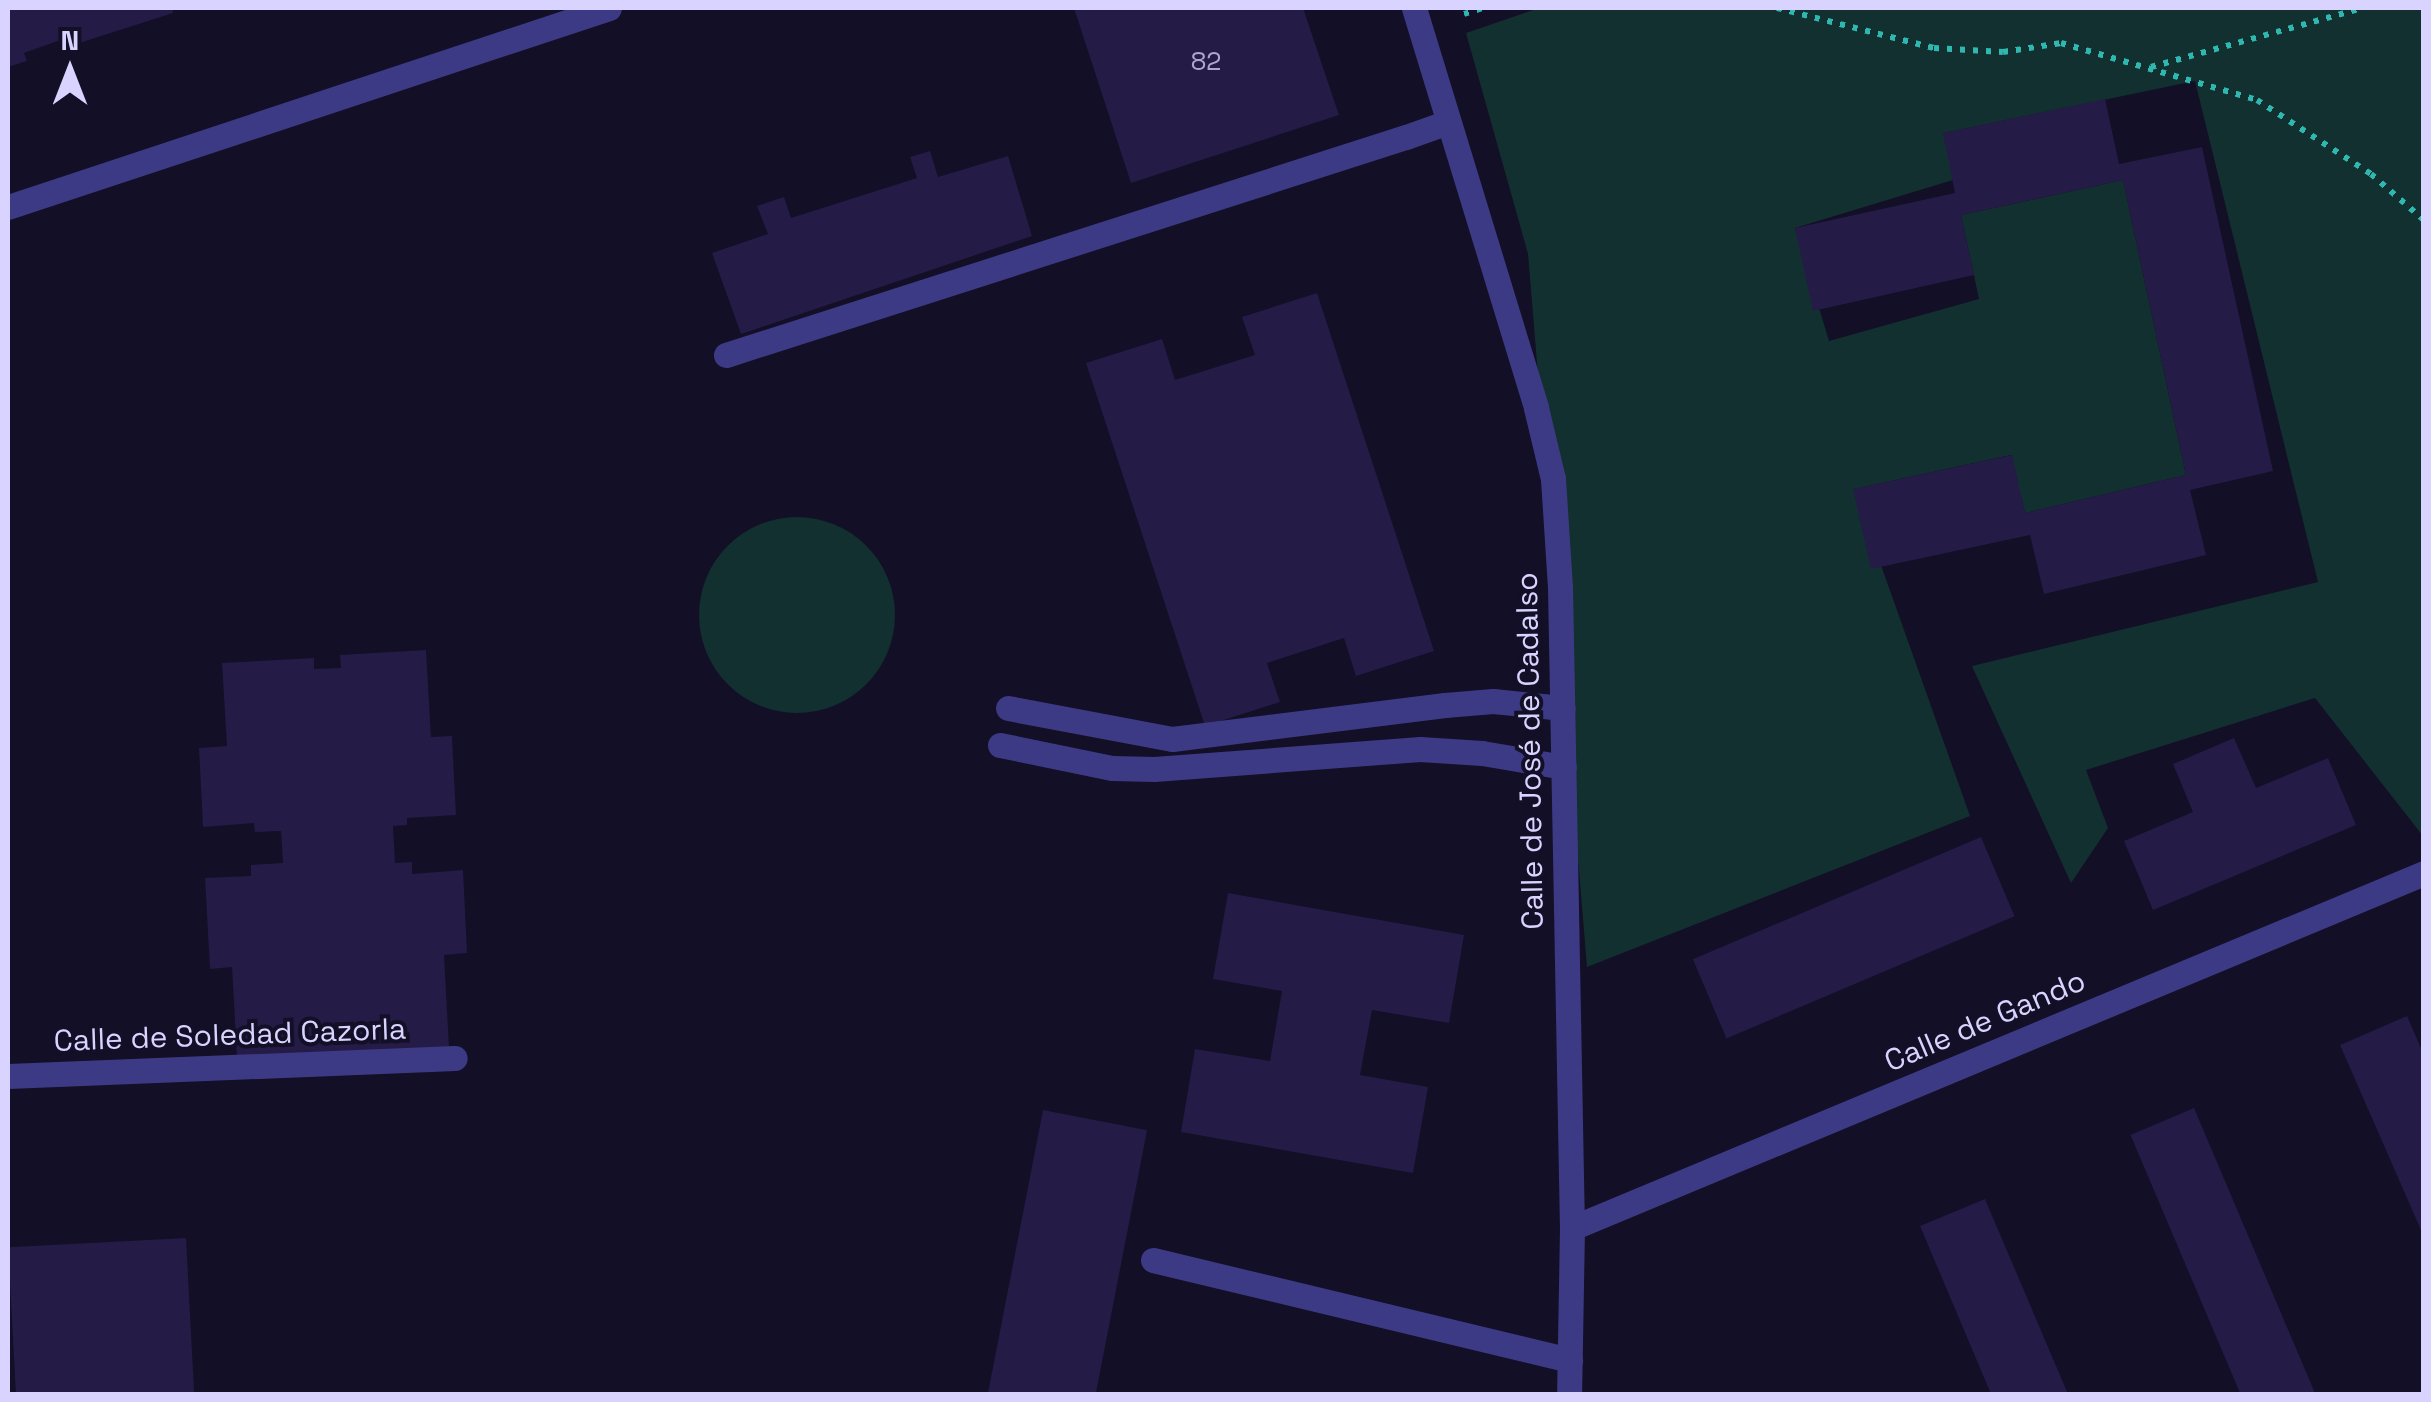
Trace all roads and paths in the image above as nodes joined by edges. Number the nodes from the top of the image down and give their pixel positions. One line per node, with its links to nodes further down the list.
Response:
1 (610, 8): 7 (street)
2 (1414, 8): 6 (street, Calle de José de Cadalso)
3 (1777, 8): 5 (path)
4 (2363, 8): 5 (path)
5 (2150, 67): 8 (path)
6 (1446, 123): 9 (street); 11 (street, Calle de José de Cadalso)
7 (8, 207)
8 (2424, 220)
9 (726, 355)
10 (1008, 708): 11 (street)
11 (1563, 708): 13 (street, Calle de José de Cadalso)
12 (1000, 745): 13 (street)
13 (1564, 767): 17 (street, Calle de José de Cadalso)
14 (2424, 873): 17 (street, Calle de Gando)
15 (455, 1058): 16 (street, Calle de Soledad Cazorla)
16 (8, 1076)
17 (1572, 1228): 19 (street, Calle de José de Cadalso)
18 (1153, 1260): 19 (street)
19 (1570, 1360): 20 (street, Calle de José de Cadalso)
20 (1570, 1394)

